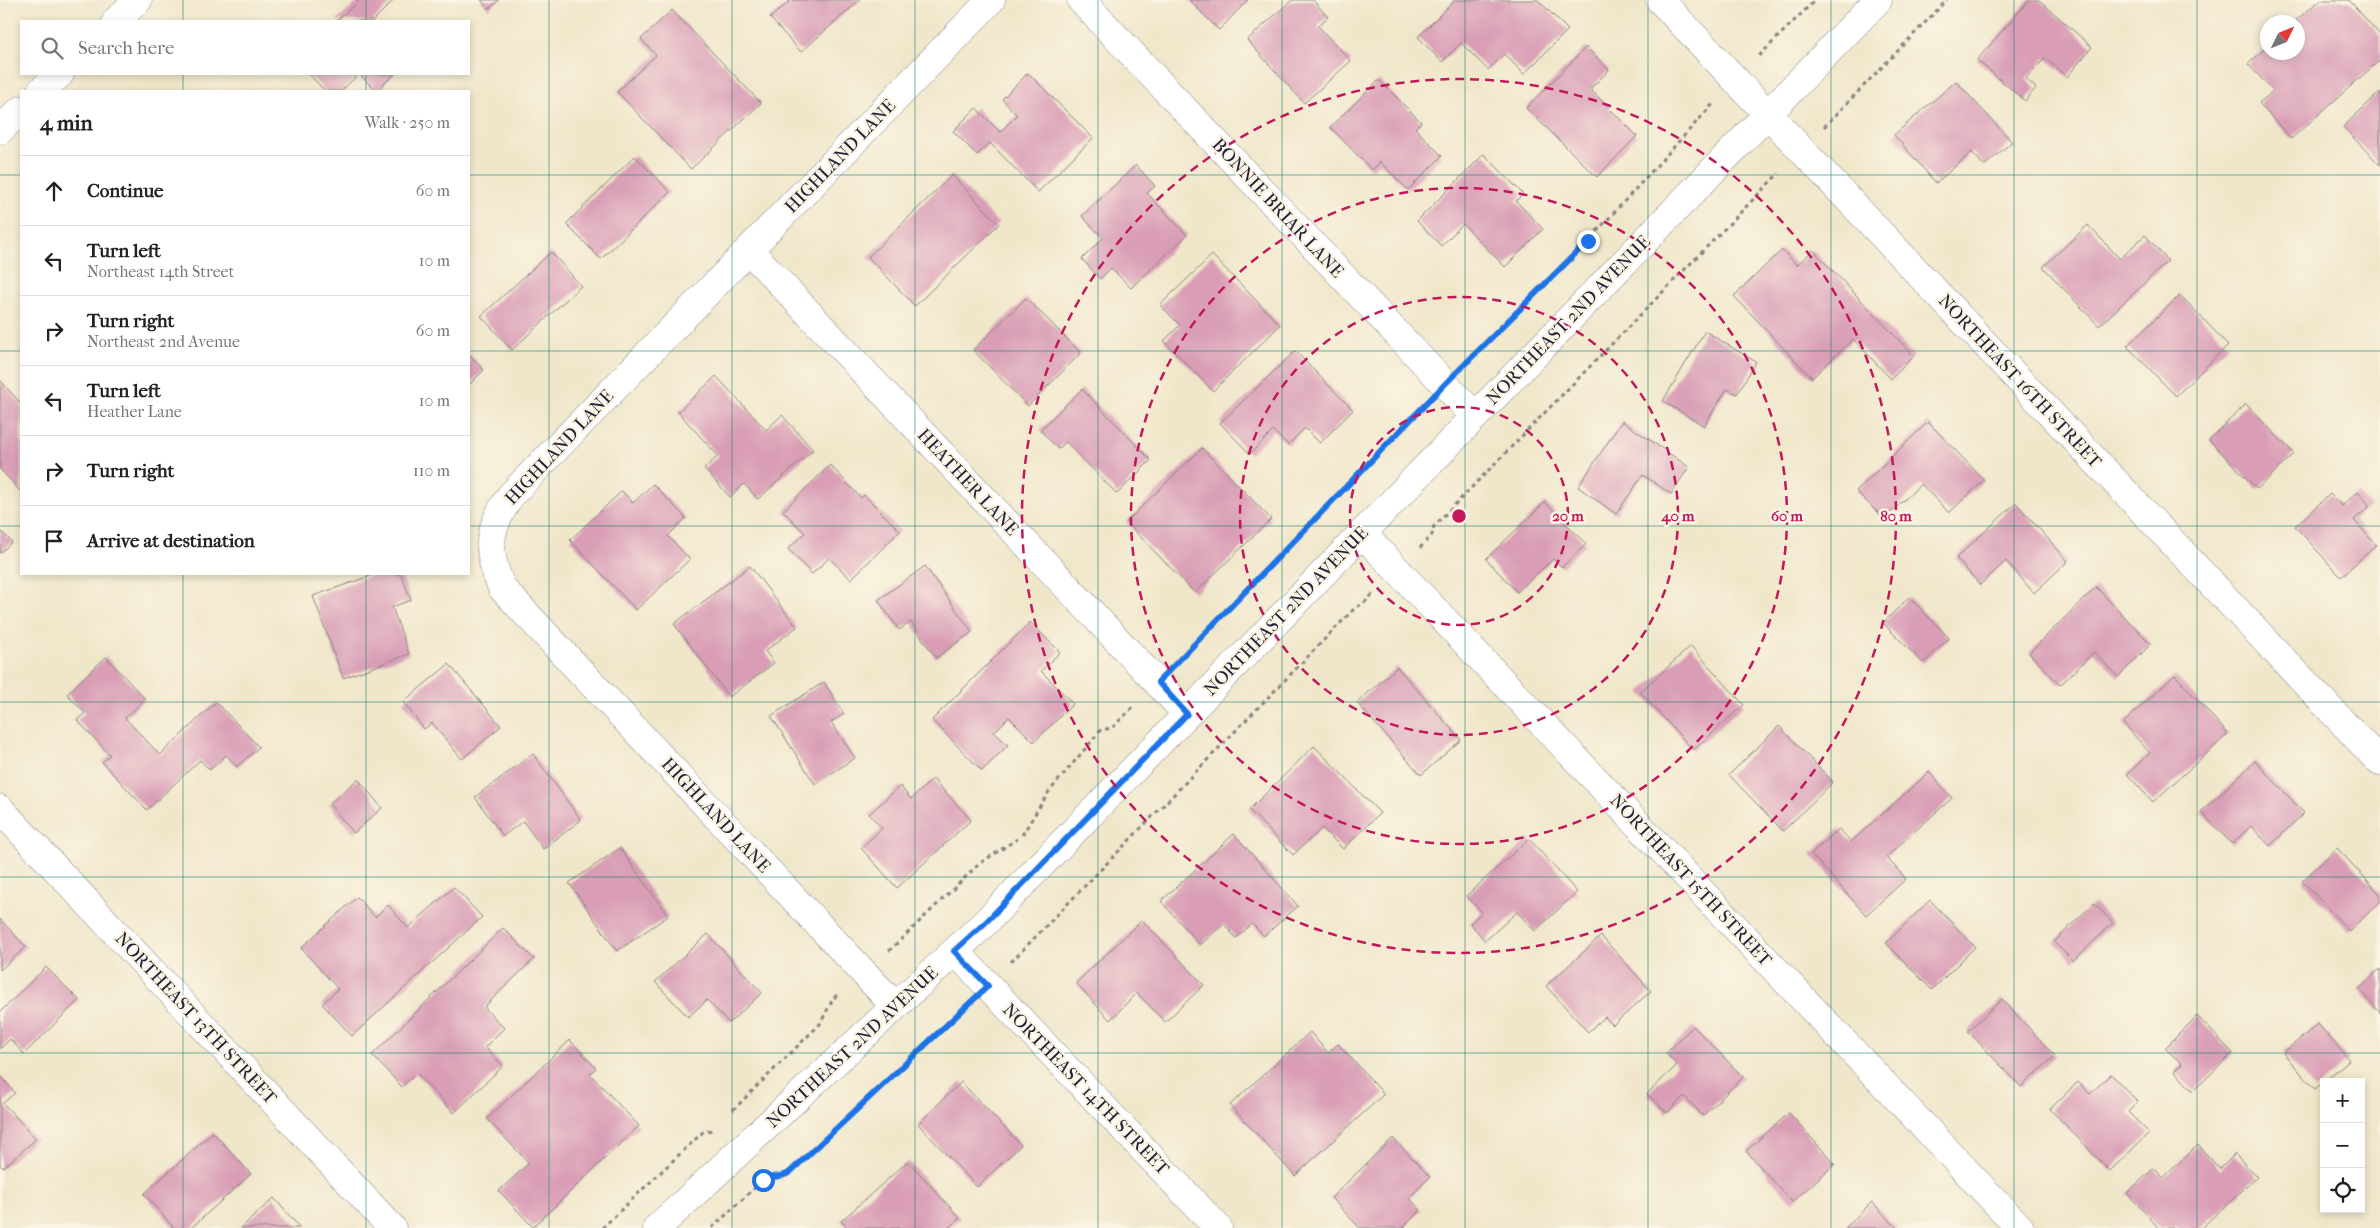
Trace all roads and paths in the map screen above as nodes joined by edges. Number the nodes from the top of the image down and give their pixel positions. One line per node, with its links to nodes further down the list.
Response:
1 (138, 0): 8 (street)
2 (991, 0): 16 (street, HIGHLAND LANE)
3 (1081, 0): 17 (street, BONNIE BRIAR LANE)
4 (1660, 0): 10 (street, NORTHEAST 16TH STREET)
5 (1815, 0): 10 (path)
6 (1878, 0): 13 (street, NORTHEAST 2ND AVENUE)
7 (1947, 0): 15 (path)
8 (117, 20)
9 (59, 75): 11 (street)
10 (1735, 80): 13 (street, NORTHEAST 16TH STREET); 17 (path)
11 (42, 90)
12 (20, 111): 14 (street)
13 (1768, 114): 15 (street, NORTHEAST 16TH STREET); 18 (street, NORTHEAST 2ND AVENUE)
14 (0, 130)
15 (1802, 150): 20 (path); 23 (street, NORTHEAST 16TH STREET)
16 (749, 250): 21 (street, HEATHER LANE); 26 (street, HIGHLAND LANE)
17 (1445, 384): 18 (street, BONNIE BRIAR LANE); 21 (path)
18 (1475, 416): 19 (street, NORTHEAST 2ND AVENUE)
19 (1362, 533): 20 (street, NORTHEAST 15TH STREET); 22 (street, NORTHEAST 2ND AVENUE)
20 (1397, 570): 27 (path); 36 (street, NORTHEAST 15TH STREET)
21 (1158, 682): 22 (street, HEATHER LANE); 26 (path)
22 (1187, 714): 25 (street, NORTHEAST 2ND AVENUE)
23 (2380, 762)
24 (0, 808): 31 (street, NORTHEAST 13TH STREET)
25 (954, 951): 27 (street, NORTHEAST 14TH STREET); 28 (street, NORTHEAST 2ND AVENUE)
26 (865, 973): 28 (street, HIGHLAND LANE); 29 (path)
27 (988, 986): 34 (path); 35 (street, NORTHEAST 14TH STREET)
28 (895, 1006): 33 (street, NORTHEAST 2ND AVENUE)
29 (731, 1116)
30 (717, 1129): 32 (path)
31 (392, 1228)
32 (602, 1228)
33 (657, 1228)
34 (712, 1228)
35 (1218, 1228)
36 (2020, 1228)

